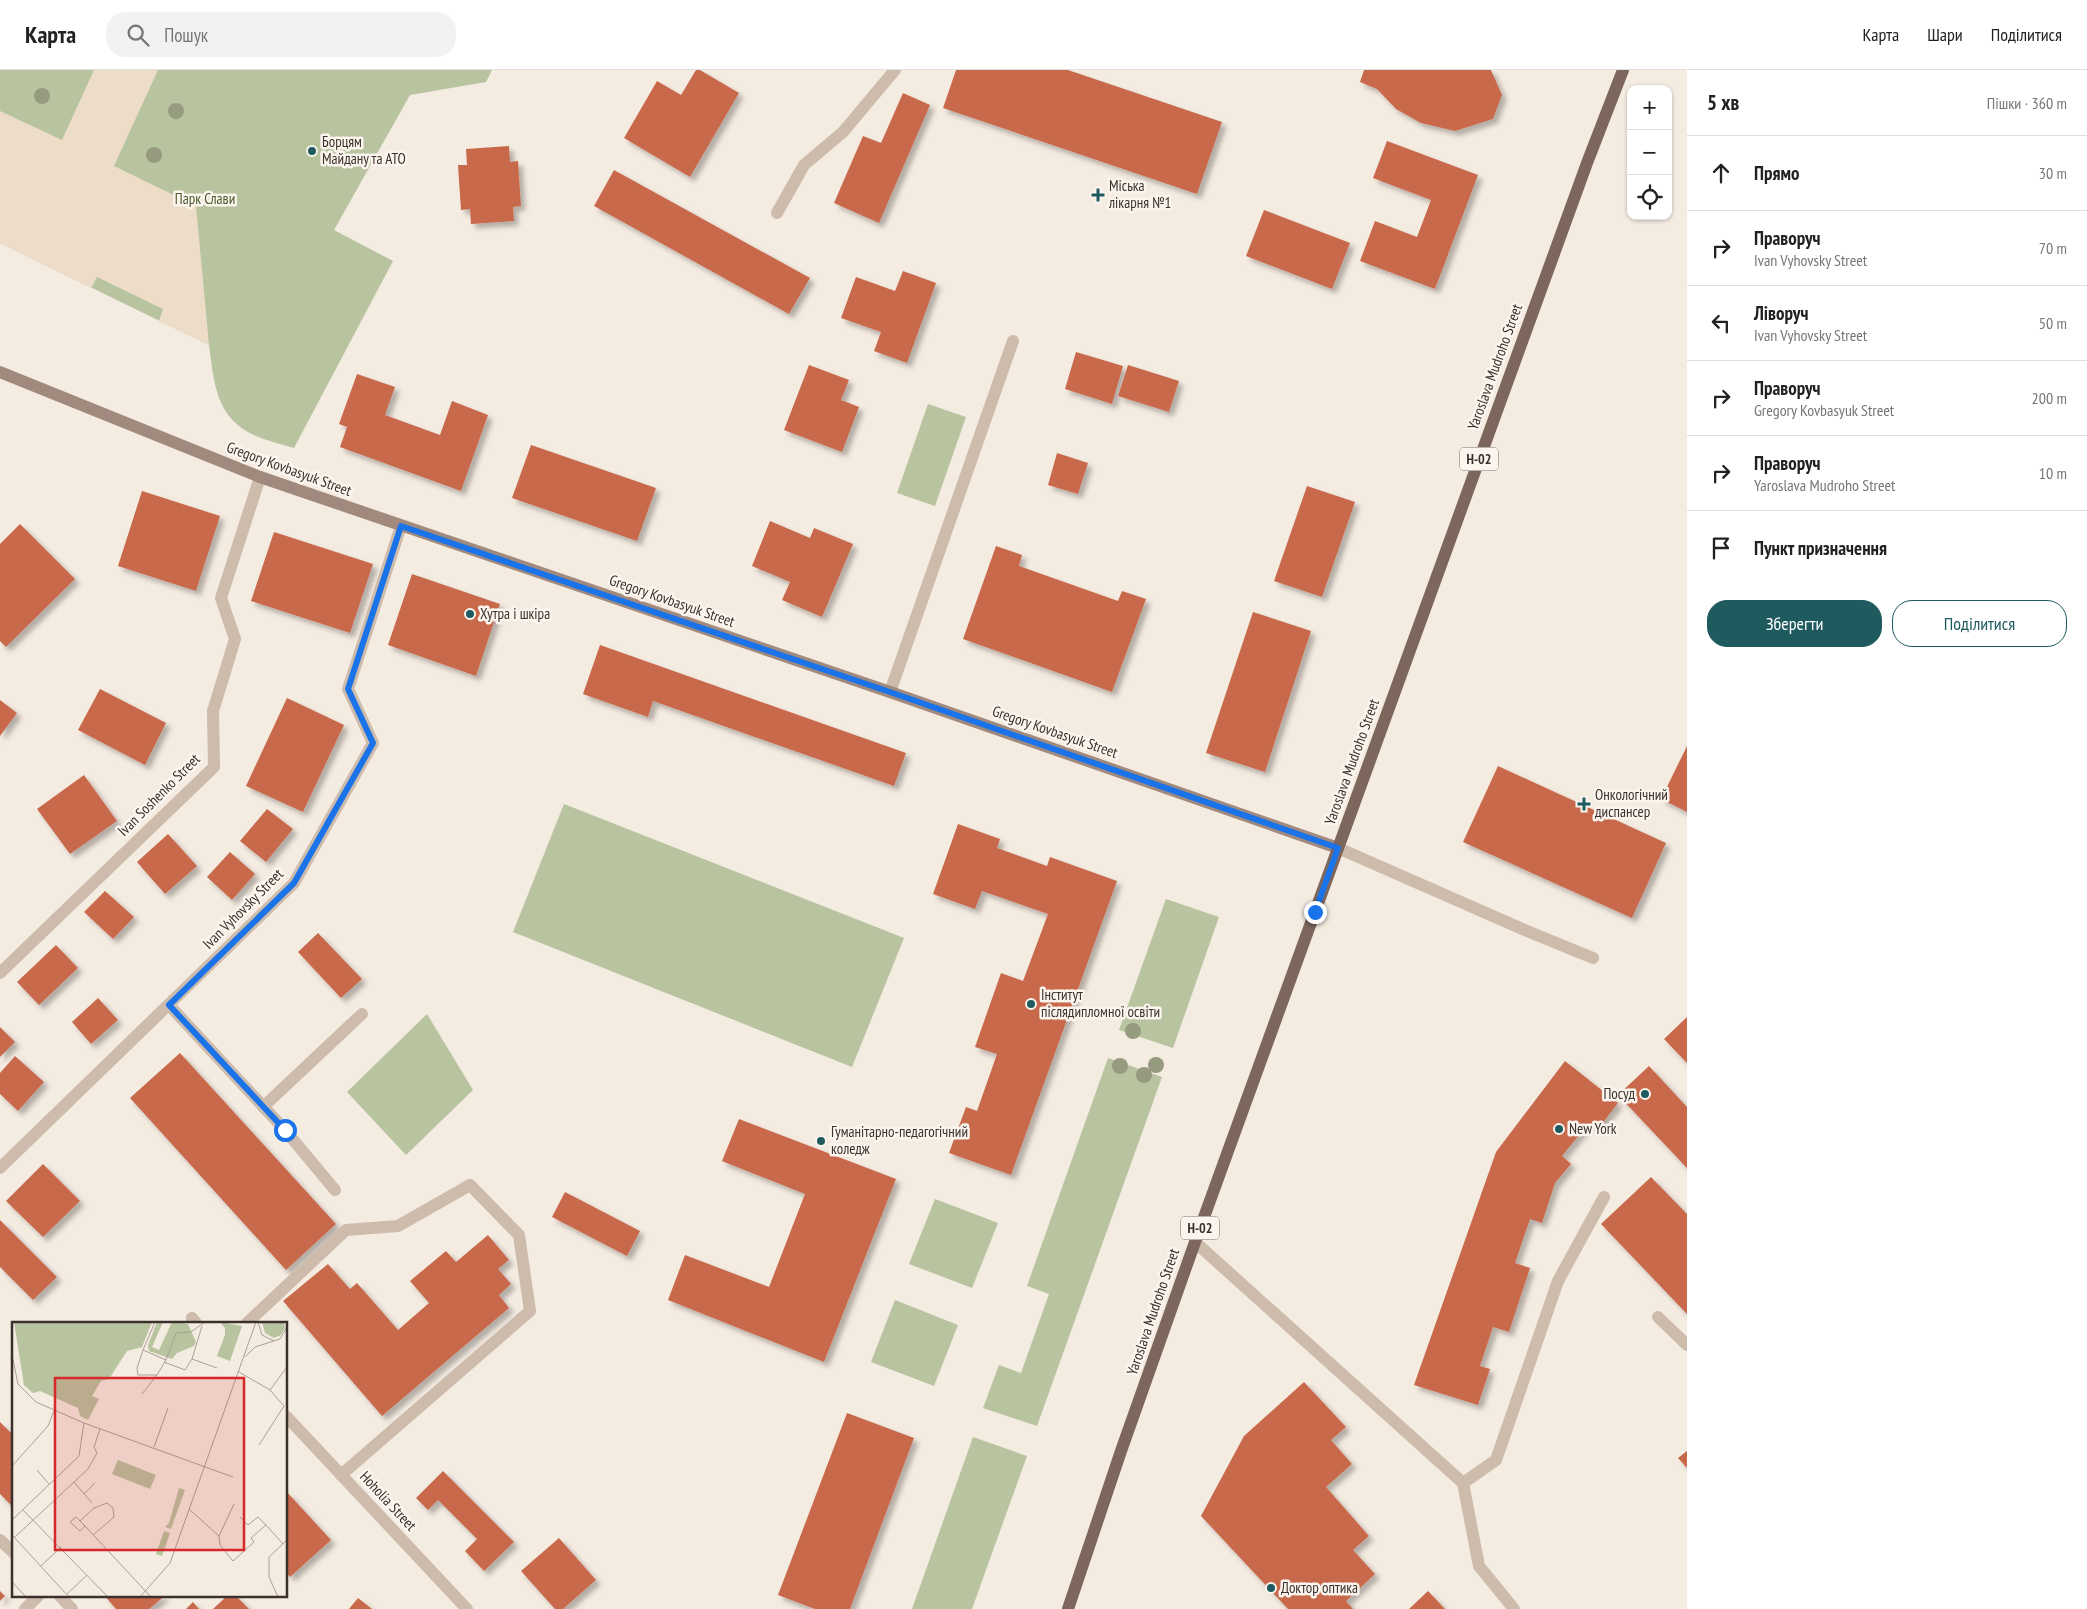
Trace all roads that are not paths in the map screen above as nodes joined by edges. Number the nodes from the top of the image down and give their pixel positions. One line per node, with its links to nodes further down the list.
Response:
1 (894, 70): 3 (street)
2 (1623, 70): 9 (main road, Yaroslava Mudroho Street / Н-02)
3 (777, 213)
4 (1013, 341): 8 (street)
5 (0, 372): 6 (street, Gregory Kovbasyuk Street)
6 (260, 478): 7 (street, Gregory Kovbasyuk Street); 11 (street, Ivan Soshenko Street)
7 (401, 526): 8 (street, Gregory Kovbasyuk Street); 12 (street, Ivan Vyhovsky Street)
8 (890, 692): 9 (street, Gregory Kovbasyuk Street)
9 (1338, 848): 10 (street); 18 (main road, Yaroslava Mudroho Street / Н-02)
10 (1593, 958)
11 (0, 973)
12 (169, 1005): 14 (street); 15 (street, Ivan Vyhovsky Street)
13 (362, 1014): 14 (street)
14 (263, 1107): 16 (street)
15 (0, 1168)
16 (335, 1190)
17 (1604, 1197): 24 (street)
18 (1195, 1242): 24 (street); 32 (main road, Yaroslava Mudroho Street / Н-02)
19 (1658, 1317): 21 (street)
20 (248, 1322): 23 (street)
21 (1687, 1346)
22 (288, 1418): 23 (street, Hoholia Street)
23 (341, 1475): 31 (street, Hoholia Street)
24 (1463, 1483): 33 (street)
25 (0, 1540): 26 (street)
26 (12, 1550)
27 (38, 1596): 29 (street)
28 (60, 1596): 30 (street)
29 (25, 1609)
30 (72, 1609)
31 (467, 1609)
32 (1068, 1609)
33 (1514, 1609)

